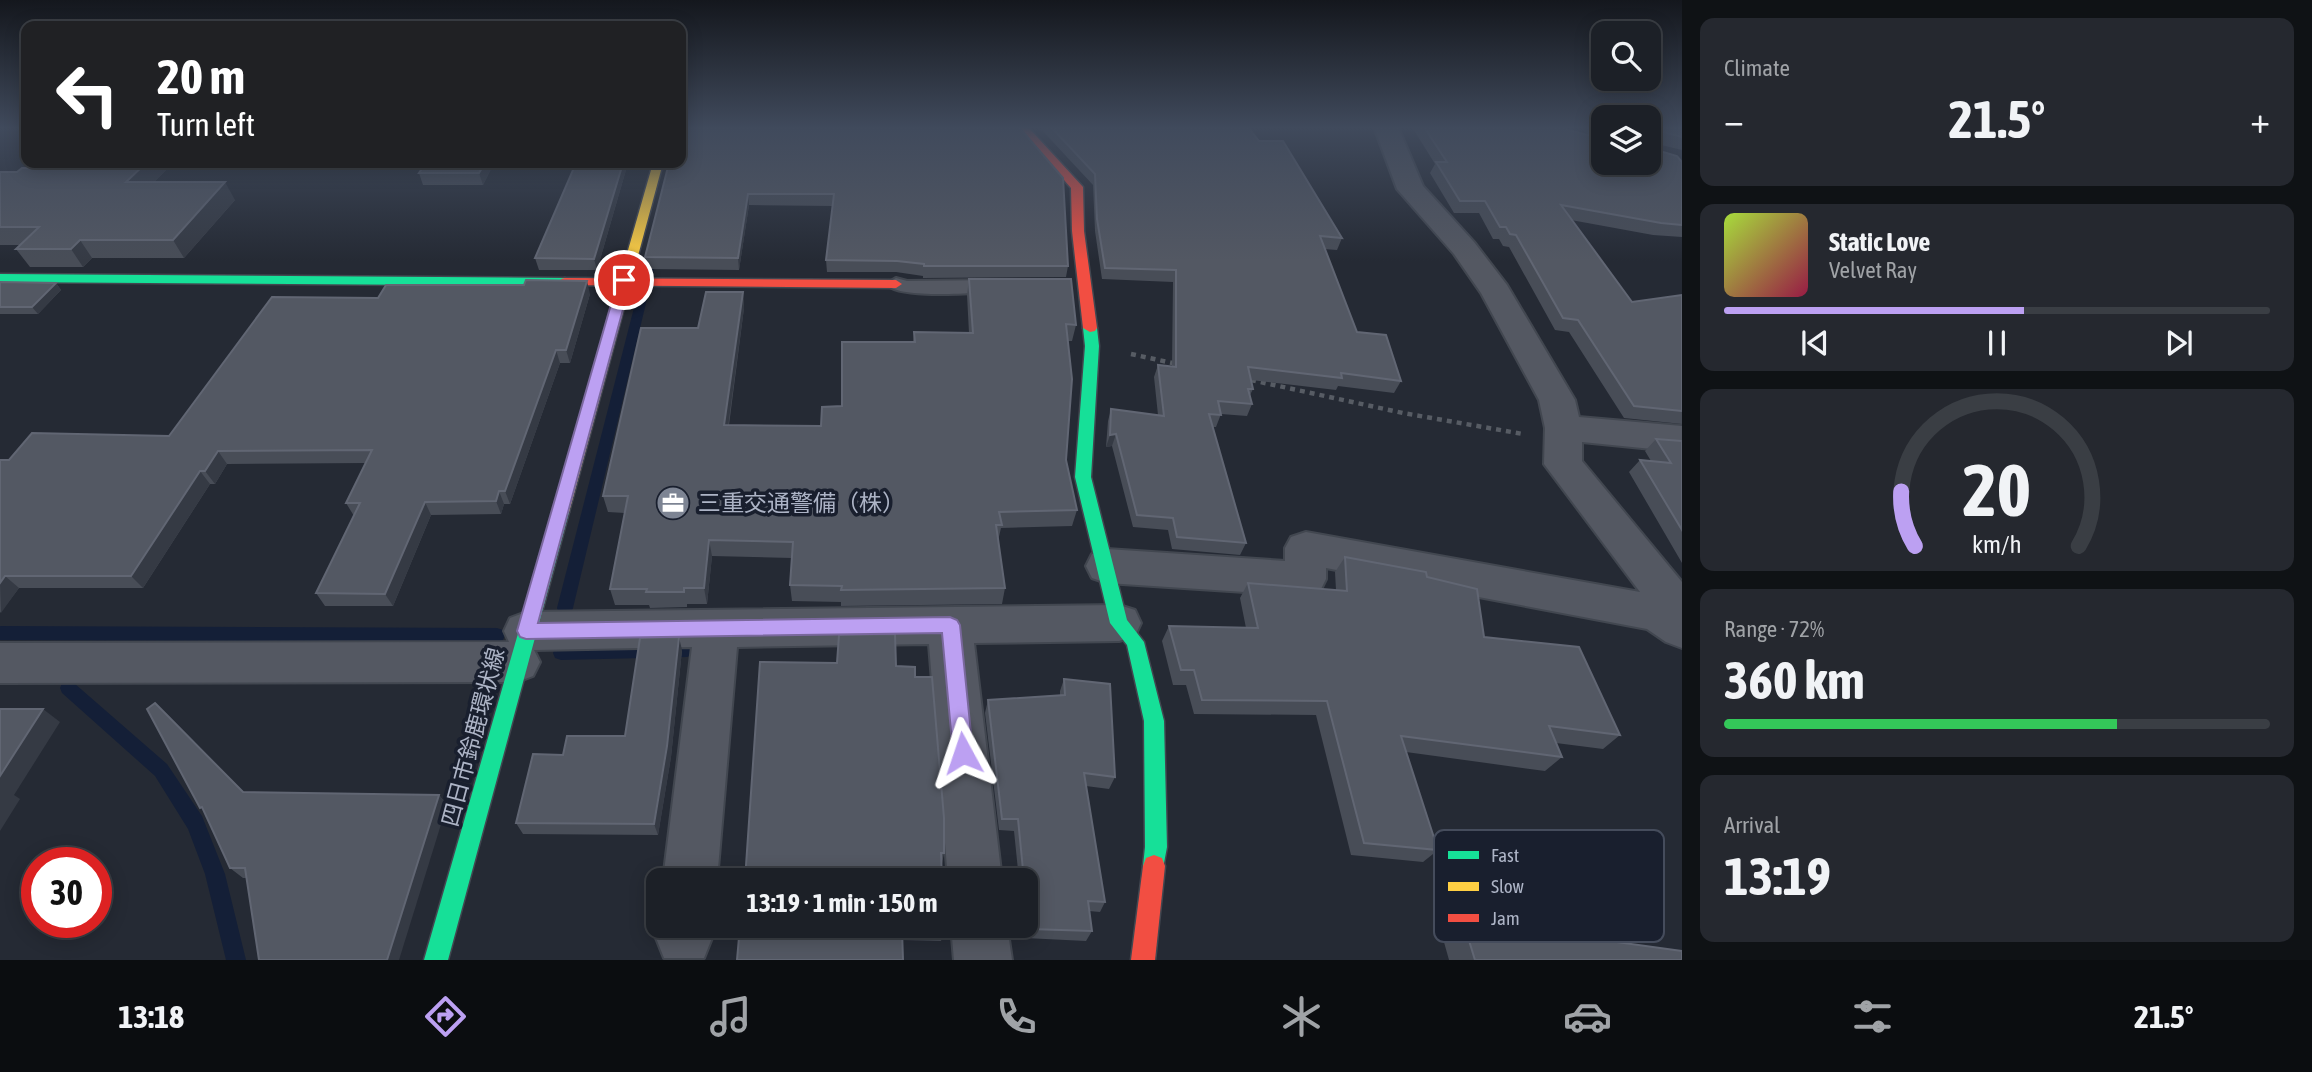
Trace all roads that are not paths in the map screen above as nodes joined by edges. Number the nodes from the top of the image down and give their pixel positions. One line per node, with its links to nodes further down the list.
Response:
1 (655, 172): 5 (street, 四日市鈴鹿環状線)
2 (1063, 172): 9 (street)
3 (1404, 172): 10 (street)
4 (0, 278): 5 (street)
5 (626, 280): 6 (street); 18 (street, 四日市鈴鹿環状線)
6 (896, 284): 7 (lane)
7 (1016, 286)
8 (1058, 286): 9 (lane)
9 (1086, 286): 12 (street)
10 (1563, 428): 11 (street); 13 (street)
11 (1682, 439)
12 (1107, 566): 14 (street); 17 (street)
13 (1682, 613)
14 (1119, 623): 15 (street); 25 (street)
15 (950, 625): 16 (street); 21 (street)
16 (716, 628): 18 (street); 20 (street)
17 (1682, 629)
18 (522, 647): 19 (street); 23 (street, 四日市鈴鹿環状線)
19 (0, 663)
20 (691, 868)
21 (974, 868)
22 (980, 938): 24 (street)
23 (436, 960)
24 (983, 960)
25 (1143, 960)

